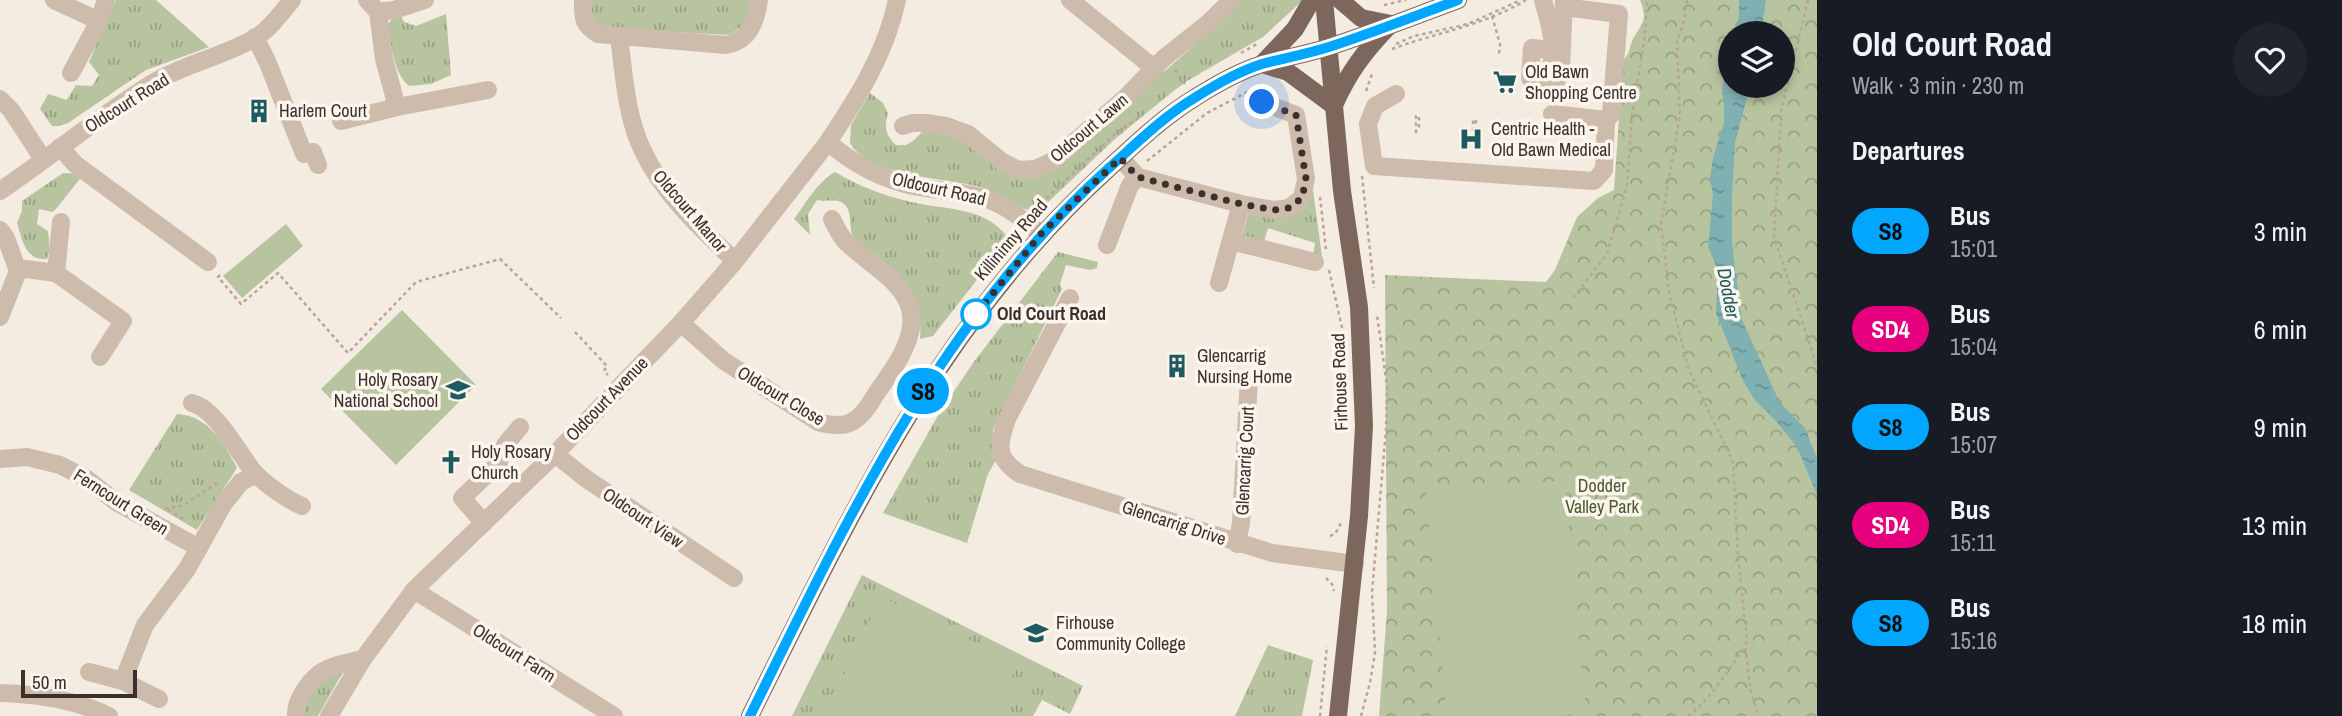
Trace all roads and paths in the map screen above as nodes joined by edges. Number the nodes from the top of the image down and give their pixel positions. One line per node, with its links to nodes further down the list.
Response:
1 (54, 0): 24 (street)
2 (106, 0): 24 (street)
3 (292, 0): 27 (street, Oldcourt Road)
4 (425, 0): 21 (street)
5 (583, 0): 28 (street)
6 (759, 0): 28 (street)
7 (897, 0): 51 (street)
8 (1070, 0): 33 (street)
9 (1231, 0): 33 (street, Oldcourt Lawn)
10 (1312, 0): 32 (main road)
11 (1324, 0): 29 (main road, Firhouse Road)
12 (1340, 0): 25 (main road)
13 (1406, 0): 22 (path)
14 (1458, 0): 25 (main road, Killininny Road)
15 (1523, 0): 23 (path); 26 (path)
16 (1543, 0): 20 (street)
17 (1645, 0): 74 (path)
18 (1687, 0): 101 (path)
19 (1808, 0): 81 (path)
20 (1564, 4): 46 (street)
21 (372, 6): 44 (street)
22 (1377, 6)
23 (1492, 16): 30 (path); 31 (path)
24 (99, 21): 35 (street)
25 (1391, 24): 29 (main road, Killininny Road); 43 (main road)
26 (1414, 36)
27 (255, 37): 52 (street, Oldcourt Road); 56 (street)
28 (619, 37): 68 (street, Oldcourt Manor)
29 (1328, 47): 32 (main road, Killininny Road); 43 (main road, Firhouse Road)
30 (1385, 51)
31 (1499, 54)
32 (1262, 64): 43 (main road); 53 (main road, Killininny Road)
33 (1163, 67): 37 (path); 48 (street, Oldcourt Lawn)
34 (1375, 69): 36 (path)
35 (71, 74)
36 (1370, 79)
37 (1185, 84)
38 (488, 90): 44 (street)
39 (1396, 94): 46 (street)
40 (0, 99): 54 (street)
41 (1226, 102): 55 (path)
42 (1262, 102): 60 (street)
43 (1334, 106): 97 (main road, Firhouse Road)
44 (397, 107): 47 (street)
45 (1552, 114): 46 (street)
46 (1606, 120)
47 (341, 121)
48 (903, 126)
49 (1419, 128): 50 (path, bridge)
50 (1416, 134)
51 (828, 142): 64 (street, Oldcourt Road); 68 (street, Oldcourt Avenue)
52 (60, 147): 54 (street, Oldcourt Road); 69 (street)
53 (1120, 158): 57 (street); 64 (main road, Killininny Road)
54 (43, 159): 58 (street, Oldcourt Road)
55 (1147, 161)
56 (318, 165)
57 (1138, 177): 60 (street); 66 (street)
58 (0, 191)
59 (1320, 197): 67 (path)
60 (1241, 204): 65 (street)
61 (832, 219): 77 (street, Oldcourt Close)
62 (61, 222): 71 (street)
63 (0, 230): 70 (street)
64 (1041, 234): 111 (main road, Killininny Road)
65 (1231, 242): 67 (street); 72 (street)
66 (1107, 246)
67 (1323, 258): 79 (path)
68 (735, 261): 77 (street, Oldcourt Avenue)
69 (208, 262): 76 (path)
70 (18, 271): 71 (street); 75 (street)
71 (56, 273): 80 (street)
72 (1219, 283)
73 (1070, 298): 95 (street, Glencarrig Drive)
74 (1573, 298)
75 (0, 317)
76 (561, 318)
77 (681, 323): 86 (street, Oldcourt Avenue)
78 (575, 332): 82 (path)
79 (1345, 341)
80 (100, 357)
81 (1817, 366)
82 (610, 377)
83 (1249, 378): 95 (street, Glencarrig Court)
84 (192, 402): 88 (street)
85 (520, 427): 93 (street)
86 (555, 454): 93 (street, Oldcourt Avenue); 98 (street, Oldcourt View)
87 (0, 459): 96 (street, Ferncourt Green)
88 (256, 474): 90 (street); 96 (street)
89 (221, 480): 91 (path)
90 (302, 506)
91 (157, 508)
92 (1342, 518): 94 (path)
93 (484, 523): 99 (street, Oldcourt Avenue)
94 (1330, 536)
95 (1237, 544): 97 (street, Glencarrig Drive)
96 (198, 548): 104 (street)
97 (1354, 564): 112 (main road, Firhouse Road)
98 (734, 578)
99 (414, 590): 102 (street, Oldcourt Avenue); 110 (street, Oldcourt Farm)
100 (1373, 624): 113 (path)
101 (1745, 646): 114 (path); 115 (path)
102 (363, 659): 108 (street); 109 (street, Oldcourt Avenue)
103 (89, 672): 104 (street)
104 (123, 681): 106 (street)
105 (0, 693): 107 (street)
106 (159, 699)
107 (109, 716)
108 (296, 716)
109 (329, 716)
110 (614, 716)
111 (750, 716)
112 (1338, 716)
113 (1361, 716)
114 (1688, 716)
115 (1759, 716)

